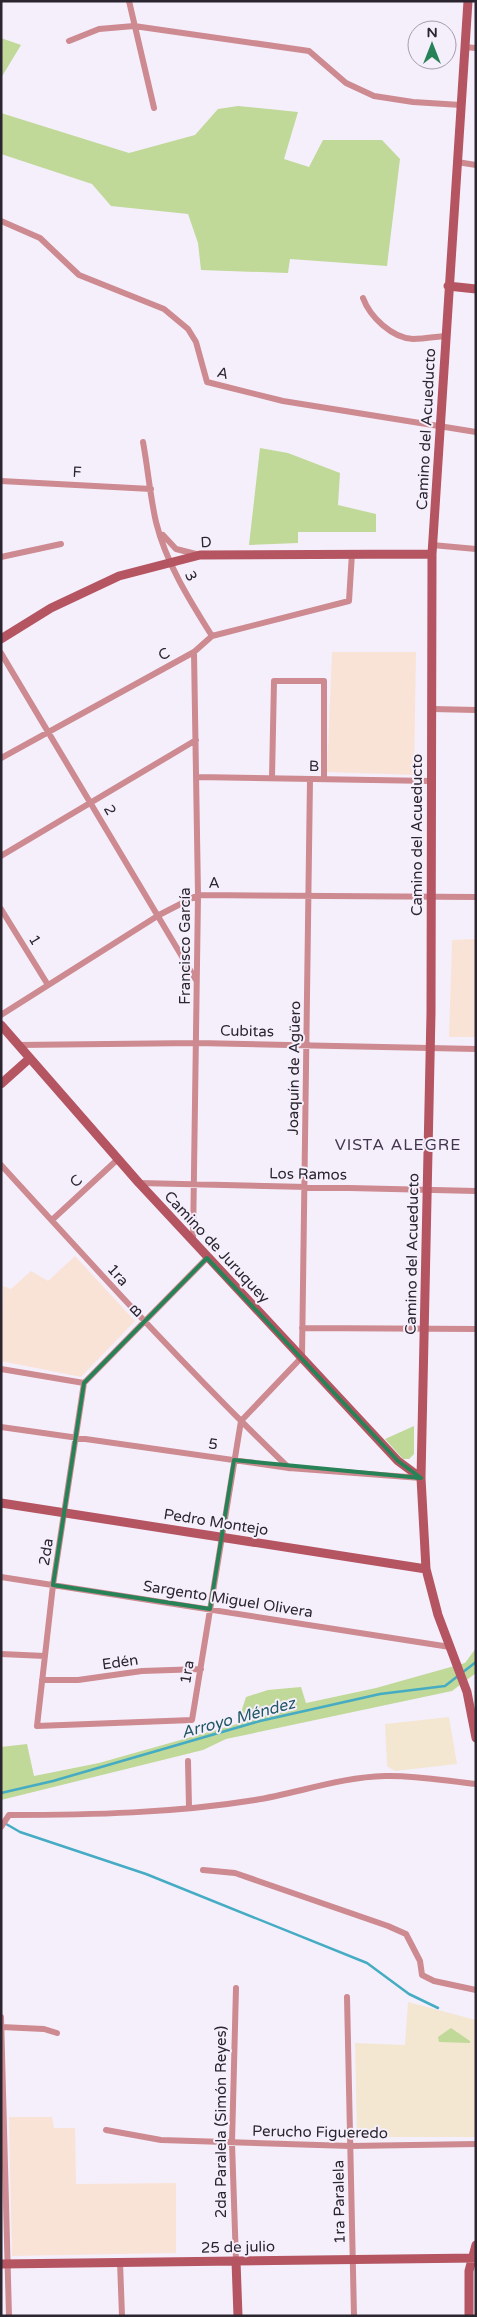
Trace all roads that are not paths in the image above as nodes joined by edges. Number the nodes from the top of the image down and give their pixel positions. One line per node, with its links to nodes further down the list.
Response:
1 (129, 1): 3 (street)
2 (468, 1): 5 (street, Camino del Acueducto)
3 (134, 26): 4 (street); 7 (street); 8 (street)
4 (70, 41)
5 (464, 48): 6 (street); 7 (street, Camino del Acueducto)
6 (476, 48)
7 (461, 105): 9 (street, Camino del Acueducto)
8 (154, 108)
9 (457, 162): 10 (street); 12 (street, Camino del Acueducto)
10 (476, 165)
11 (1, 221): 16 (street, A)
12 (448, 286): 13 (street); 15 (street, Camino del Acueducto)
13 (476, 289)
14 (363, 298): 15 (street)
15 (445, 336): 16 (street, Camino del Acueducto)
16 (439, 427): 17 (street, A); 24 (street, Camino del Acueducto)
17 (476, 432)
18 (143, 442): 20 (street, 3)
19 (1, 481): 20 (street, F)
20 (151, 489): 21 (street, 3)
21 (156, 524): 26 (street, 3); 28 (street, 3)
22 (61, 544): 27 (street)
23 (476, 549): 24 (street)
24 (432, 550): 25 (street, D); 33 (street, Camino del Acueducto)
25 (352, 553): 26 (street, D); 29 (street, C)
26 (200, 555): 28 (street, D)
27 (1, 557)
28 (171, 562): 29 (street, 3); 30 (street, D)
29 (212, 636): 31 (street, C)
30 (1, 639)
31 (194, 652): 35 (street, C); 36 (street, Francisco García)
32 (1, 653): 35 (street, 2)
33 (432, 709): 34 (street); 42 (street, Camino del Acueducto)
34 (476, 710)
35 (48, 732): 37 (street, C); 43 (street, 2)
36 (196, 740): 38 (street, Francisco García); 43 (street)
37 (1, 758)
38 (197, 777): 39 (street, B); 45 (street, Francisco García)
39 (272, 778): 40 (street, B); 41 (street)
40 (310, 779): 41 (street, B); 46 (street, Joaquín de Agüero)
41 (324, 779): 42 (street, B)
42 (431, 781): 47 (street, Camino del Acueducto)
43 (91, 803): 44 (street); 50 (street, 2)
44 (1, 856)
45 (198, 895): 46 (street, A); 50 (street, A); 51 (street, Francisco García)
46 (309, 895): 47 (street, A); 57 (street, Joaquín de Agüero)
47 (431, 897): 48 (street); 58 (street, Camino del Acueducto)
48 (476, 897)
49 (1, 909): 52 (street, 1)
50 (159, 915): 51 (street, 2); 52 (street, A)
51 (197, 981): 55 (street, Francisco García)
52 (48, 985): 53 (street, A)
53 (1, 1015)
54 (1, 1025): 56 (street, Camino de Juruquey)
55 (197, 1043): 56 (street, Cubitas); 57 (street, Cubitas); 65 (street, Francisco García)
56 (17, 1045): 60 (street, Camino de Juruquey)
57 (307, 1045): 58 (street, Cubitas); 66 (street, Joaquín de Agüero)
58 (431, 1049): 59 (street, Cubitas); 67 (street, Camino del Acueducto)
59 (476, 1049)
60 (30, 1058): 61 (street); 62 (street, Camino de Juruquey)
61 (1, 1084)
62 (118, 1159): 64 (street, Camino de Juruquey); 69 (street, C)
63 (1, 1164): 69 (street, 1ra)
64 (139, 1183): 65 (street, Los Ramos); 70 (street, Camino de Juruquey)
65 (196, 1184): 66 (street, Los Ramos); 70 (street, Francisco García)
66 (305, 1186): 67 (street, Los Ramos); 73 (street, Joaquín de Agüero)
67 (427, 1189): 68 (street, Los Ramos); 75 (street, Camino del Acueducto)
68 (476, 1191)
69 (52, 1220): 72 (street, 1ra)
70 (193, 1241): 71 (street, Camino de Juruquey)
71 (207, 1258): 72 (street, B); 76 (street, Camino de Juruquey)
72 (145, 1322): 78 (street, B); 79 (street, 1ra)
73 (302, 1328): 75 (street); 76 (street, Joaquín de Agüero)
74 (476, 1329): 75 (street)
75 (425, 1330): 84 (street, Camino del Acueducto)
76 (302, 1357): 79 (street); 84 (street, Camino de Juruquey)
77 (1, 1369): 78 (street)
78 (84, 1383): 81 (street, 2da)
79 (240, 1421): 82 (street, 1ra); 83 (street, 1ra)
80 (1, 1428): 81 (street, 5)
81 (74, 1438): 82 (street, 5); 86 (street, 2da)
82 (234, 1460): 83 (street, 5); 87 (street, 1ra)
83 (289, 1468): 84 (street, 5)
84 (421, 1478): 88 (street, Camino del Acueducto)
85 (1, 1503): 86 (street, Pedro Montejo)
86 (65, 1512): 87 (street, Pedro Montejo); 90 (street, 2da)
87 (222, 1536): 88 (street, Pedro Montejo); 91 (street, 1ra)
88 (426, 1569): 92 (street, Camino del Acueducto)
89 (1, 1577): 90 (street, Sargento Miguel Olivera)
90 (53, 1585): 91 (street, Sargento Miguel Olivera); 94 (street, 2da)
91 (210, 1609): 92 (street, Sargento Miguel Olivera); 95 (street, 1ra)
92 (450, 1647): 98 (street, Camino del Acueducto)
93 (1, 1654): 94 (street)
94 (45, 1656): 96 (street, 2da)
95 (200, 1669): 96 (street, Edén); 97 (street, 1ra)
96 (42, 1680): 97 (street, 2da)
97 (37, 1726)
98 (476, 1738)
99 (188, 1761): 101 (street)
100 (476, 1784): 101 (street)
101 (189, 1807): 102 (street)
102 (1, 1827)
103 (203, 1870): 105 (street)
104 (236, 1988): 111 (street, 2da Paralela (Simón Reyes))
105 (476, 1990)
106 (347, 1998): 113 (street, 1ra Paralela)
107 (1, 2017): 108 (street)
108 (1, 2027): 109 (street); 119 (street)
109 (57, 2033)
110 (106, 2130): 111 (street, Perucho Figueredo)
111 (232, 2142): 113 (street, Perucho Figueredo); 117 (street, 2da Paralela (Simón Reyes))
112 (476, 2144): 113 (street, Perucho Figueredo)
113 (350, 2146): 116 (street, 1ra Paralela)
114 (476, 2245): 115 (street)
115 (474, 2258): 116 (street, 25 de julio); 124 (street)
116 (352, 2259): 117 (street, 25 de julio); 123 (street, 1ra Paralela)
117 (236, 2261): 118 (street, 25 de julio); 122 (street, 2da Paralela (Simón Reyes))
118 (120, 2262): 119 (street, 25 de julio); 121 (street)
119 (5, 2264): 120 (street)
120 (9, 2316)
121 (122, 2316)
122 (238, 2316)
123 (354, 2316)
124 (469, 2316)

